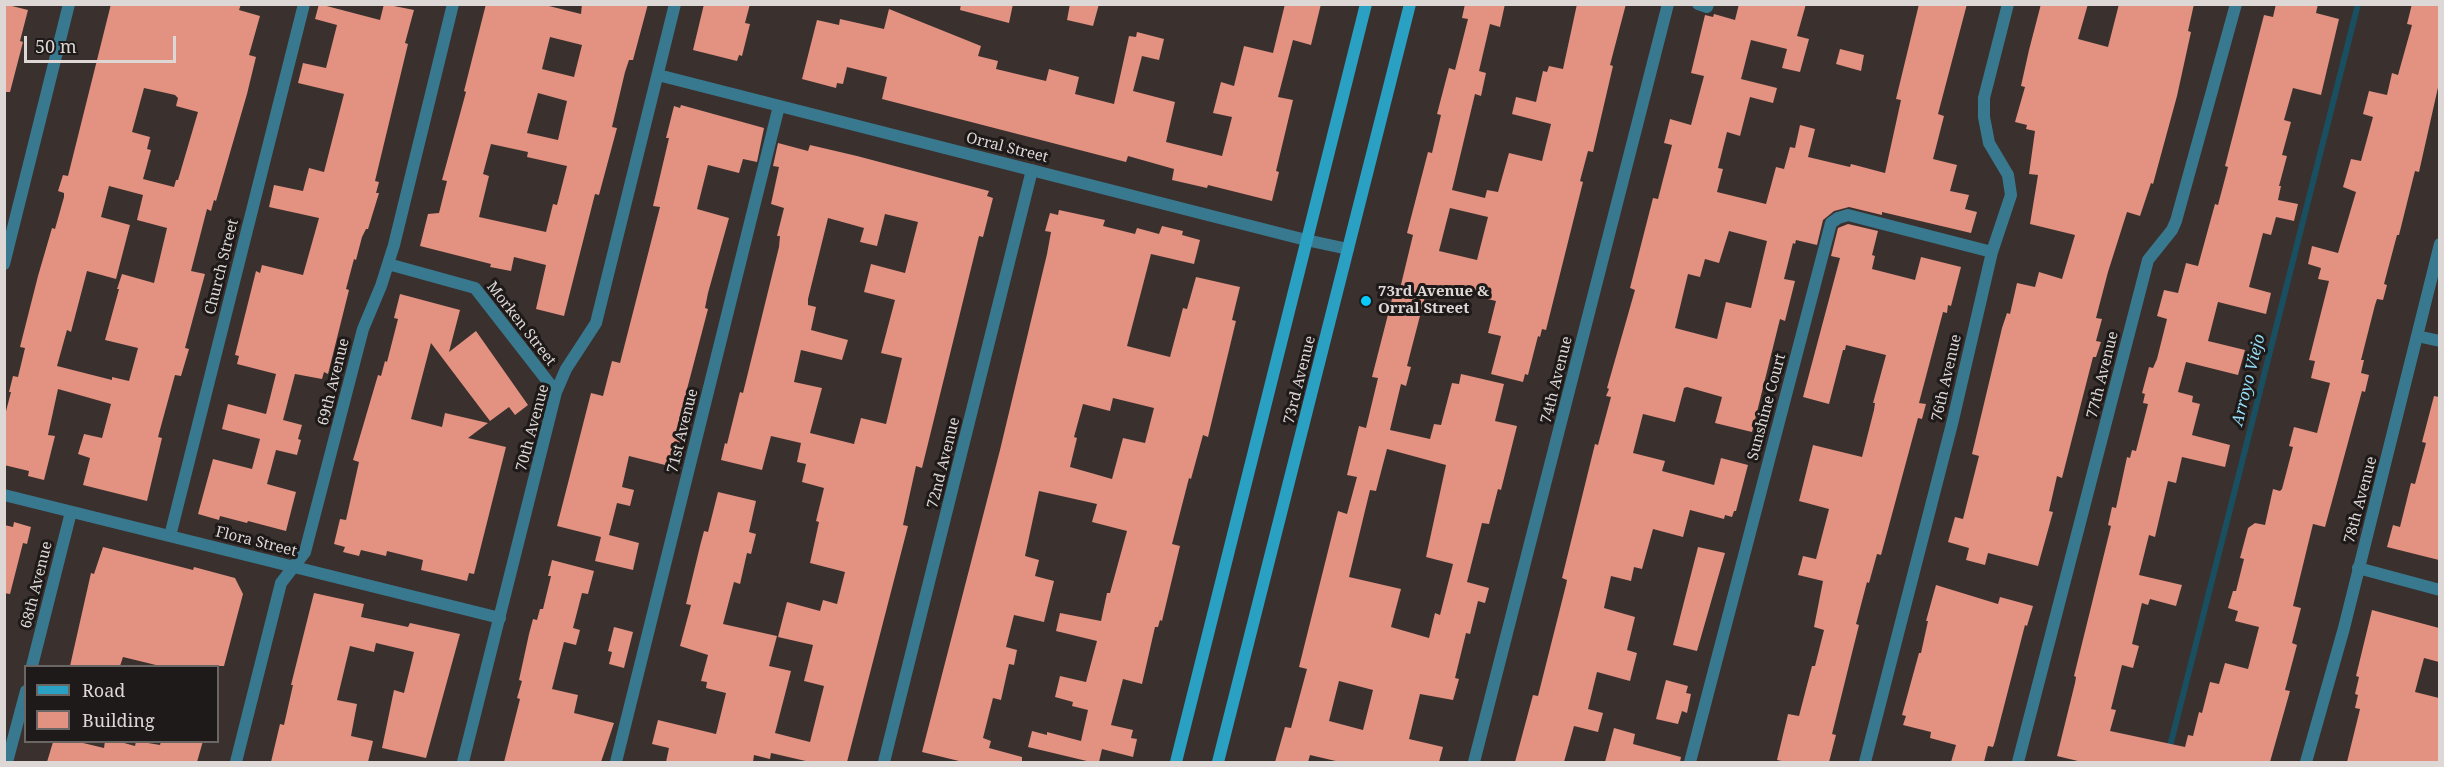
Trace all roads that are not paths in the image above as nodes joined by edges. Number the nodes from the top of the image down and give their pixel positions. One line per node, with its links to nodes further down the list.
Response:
1 (69, 4): 19 (street)
2 (304, 4): 26 (street, Church Street)
3 (453, 4): 20 (street, 69th Avenue)
4 (675, 4): 12 (street, 70th Avenue)
5 (1366, 4): 15 (main road, 73rd Avenue)
6 (1410, 4): 17 (main road, 73rd Avenue)
7 (1668, 4): 40 (street, 74th Avenue)
8 (1698, 4): 9 (street)
9 (1708, 4)
10 (2008, 4): 18 (street, 76th Avenue)
11 (2236, 4): 43 (street, 77th Avenue)
12 (658, 75): 13 (street, Orral Street); 23 (street, 70th Avenue)
13 (779, 106): 14 (street, Orral Street); 36 (street, 71st Avenue)
14 (1032, 170): 15 (street, Orral Street); 37 (street, 72nd Avenue)
15 (1306, 240): 17 (street, Orral Street); 38 (main road, 73rd Avenue)
16 (2439, 244): 21 (street, 78th Avenue)
17 (1348, 249): 39 (main road, 73rd Avenue)
18 (1992, 252): 41 (street, Sunshine Court); 42 (street, 76th Avenue)
19 (4, 264)
20 (388, 264): 23 (street, Morken Street); 27 (street, 69th Avenue)
21 (2417, 336): 22 (street); 28 (street, 78th Avenue)
22 (2439, 341)
23 (556, 392): 30 (street, 70th Avenue)
24 (4, 495): 25 (street, Flora Street)
25 (71, 512): 26 (street, Flora Street); 31 (street, 68th Avenue)
26 (170, 536): 27 (street, Flora Street)
27 (294, 567): 30 (street, Flora Street); 34 (street, 69th Avenue)
28 (2358, 568): 29 (street); 44 (street, 78th Avenue)
29 (2439, 590)
30 (500, 618): 35 (street, 70th Avenue)
31 (32, 665)
32 (24, 698): 33 (street)
33 (7, 762)
34 (236, 762)
35 (463, 762)
36 (616, 762)
37 (884, 762)
38 (1176, 762)
39 (1218, 762)
40 (1474, 762)
41 (1690, 762)
42 (1865, 762)
43 (2018, 762)
44 (2306, 762)

